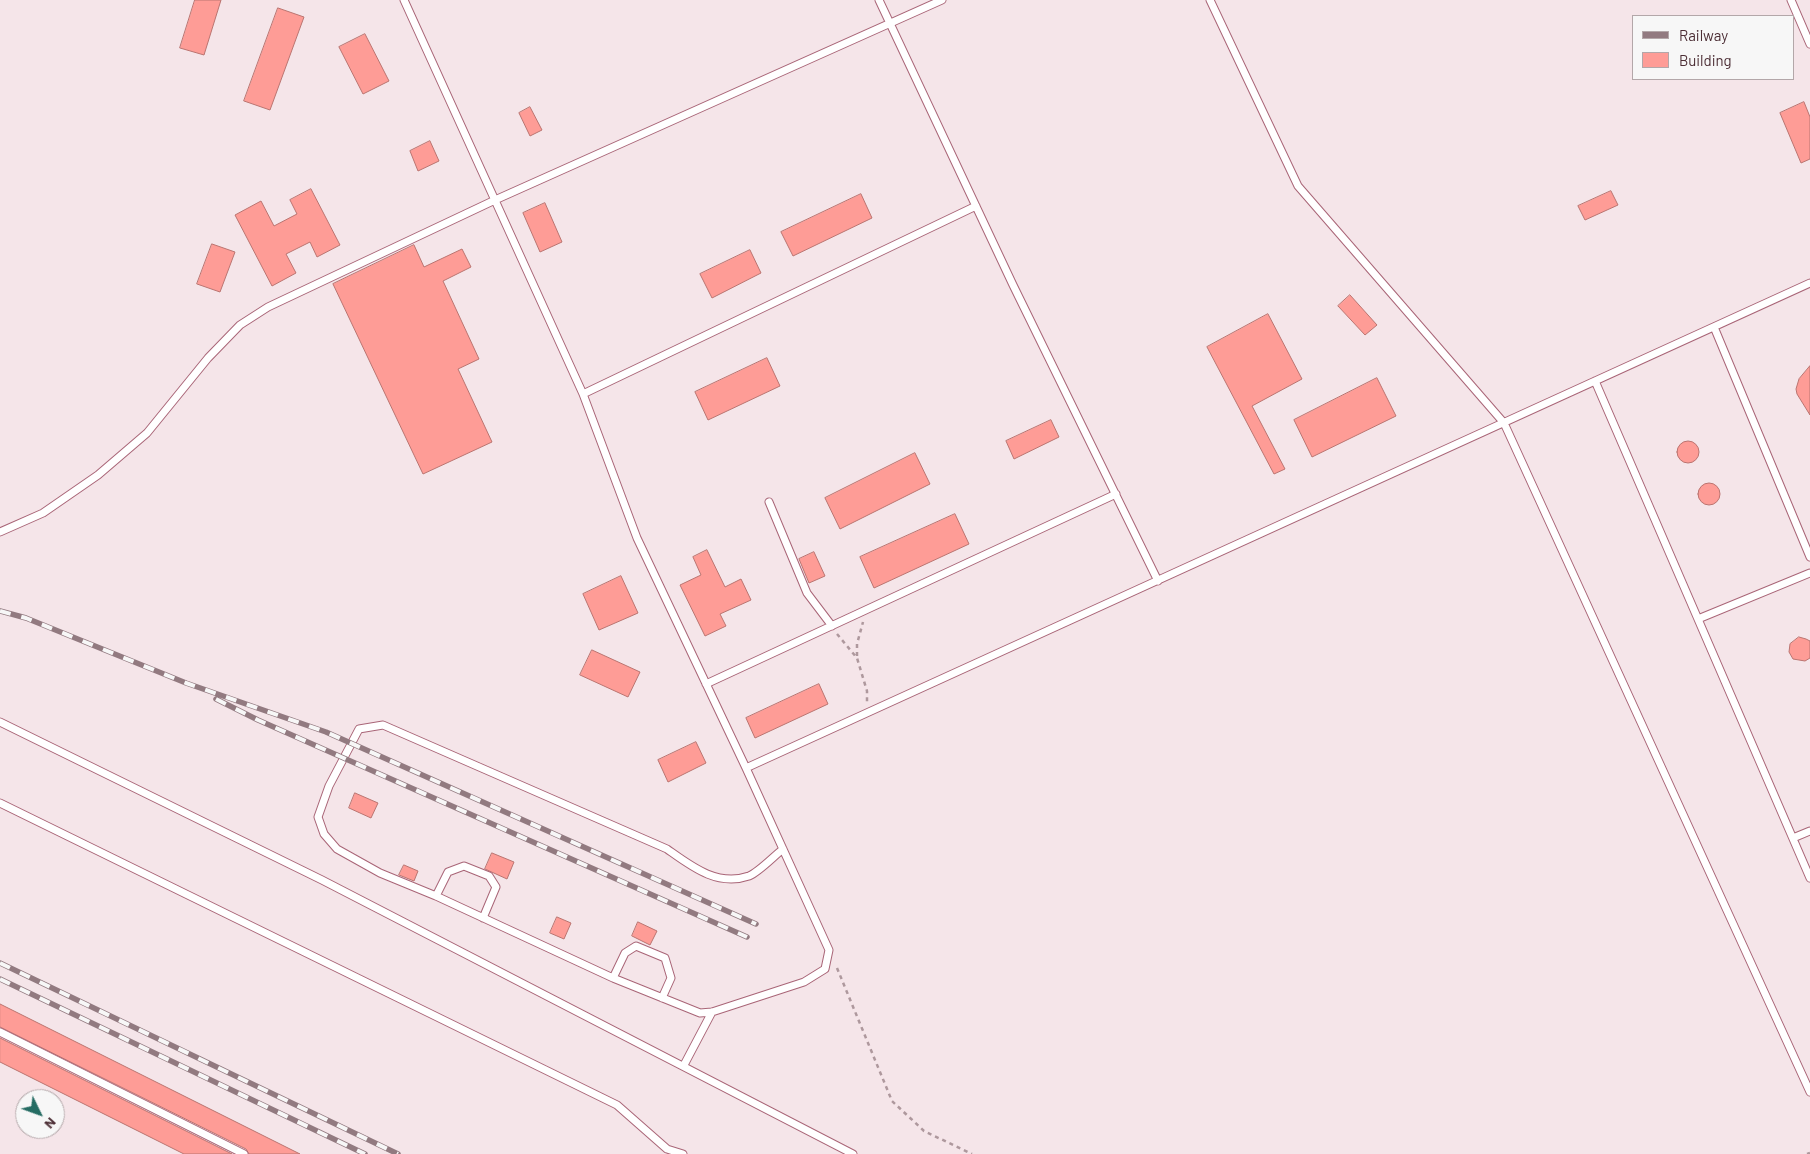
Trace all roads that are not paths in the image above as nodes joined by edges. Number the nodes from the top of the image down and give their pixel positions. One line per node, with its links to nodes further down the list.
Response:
1 (404, 0): 8 (lane)
2 (879, 0): 6 (lane)
3 (942, 0): 6 (lane)
4 (1210, 0): 14 (lane)
5 (1791, 0): 7 (lane)
6 (891, 24): 8 (lane); 9 (lane)
7 (1810, 44)
8 (495, 200): 13 (lane); 17 (lane)
9 (976, 206): 13 (lane); 15 (lane)
10 (1810, 283): 11 (lane)
11 (1714, 327): 12 (lane); 18 (lane)
12 (1595, 381): 14 (lane); 21 (lane)
13 (583, 394): 23 (lane)
14 (1504, 423): 20 (lane); 38 (lane)
15 (1116, 494): 20 (lane); 22 (lane)
16 (769, 502): 22 (lane)
17 (0, 532)
18 (1810, 557)
19 (1810, 573): 21 (lane)
20 (1158, 581): 25 (lane)
21 (1698, 619): 28 (lane)
22 (832, 626): 23 (lane)
23 (706, 684): 25 (lane)
24 (0, 722): 37 (lane)
25 (746, 768): 29 (lane)
26 (0, 803): 40 (lane)
27 (1810, 831): 28 (lane)
28 (1792, 838): 30 (lane)
29 (783, 849): 31 (lane); 35 (lane)
30 (1810, 878)
31 (436, 896): 32 (lane); 32 (lane)
32 (484, 918): 33 (lane)
33 (613, 978): 34 (lane); 34 (lane)
34 (662, 998): 35 (lane)
35 (712, 1012): 37 (lane)
36 (0, 1032): 39 (lane)
37 (684, 1065): 41 (lane)
38 (1810, 1092)
39 (244, 1154)
40 (682, 1154)
41 (853, 1154)

